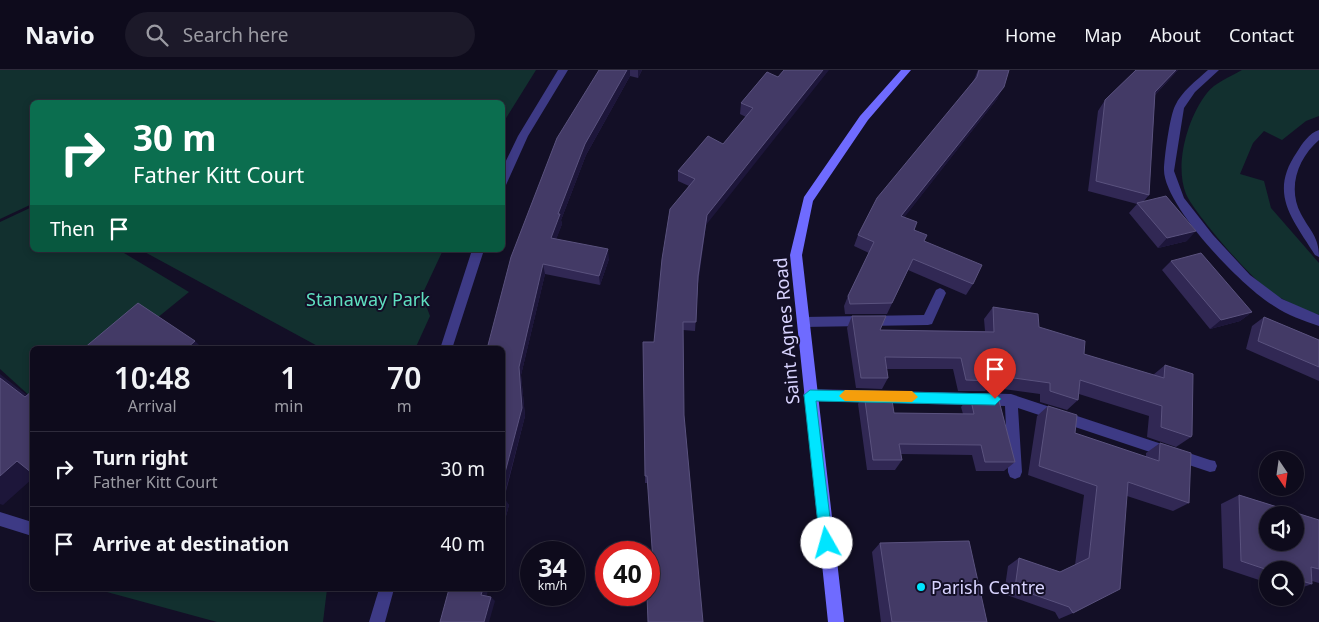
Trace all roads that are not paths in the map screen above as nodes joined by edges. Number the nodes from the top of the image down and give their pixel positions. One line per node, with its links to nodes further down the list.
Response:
1 (563, 70): 5 (street)
2 (906, 70): 10 (street, Saint Agnes Road)
3 (1214, 70): 9 (street)
4 (1319, 134): 7 (street)
5 (505, 175)
6 (477, 252): 11 (street)
7 (1319, 252)
8 (940, 293): 10 (street)
9 (1319, 321)
10 (803, 322): 12 (street, Saint Agnes Road)
11 (447, 346)
12 (810, 395): 13 (street); 20 (street, Saint Agnes Road)
13 (1011, 400): 14 (street); 15 (street)
14 (1210, 466)
15 (1015, 472)
16 (0, 518): 17 (street)
17 (30, 528)
18 (386, 591): 19 (street)
19 (378, 622)
20 (836, 622)

